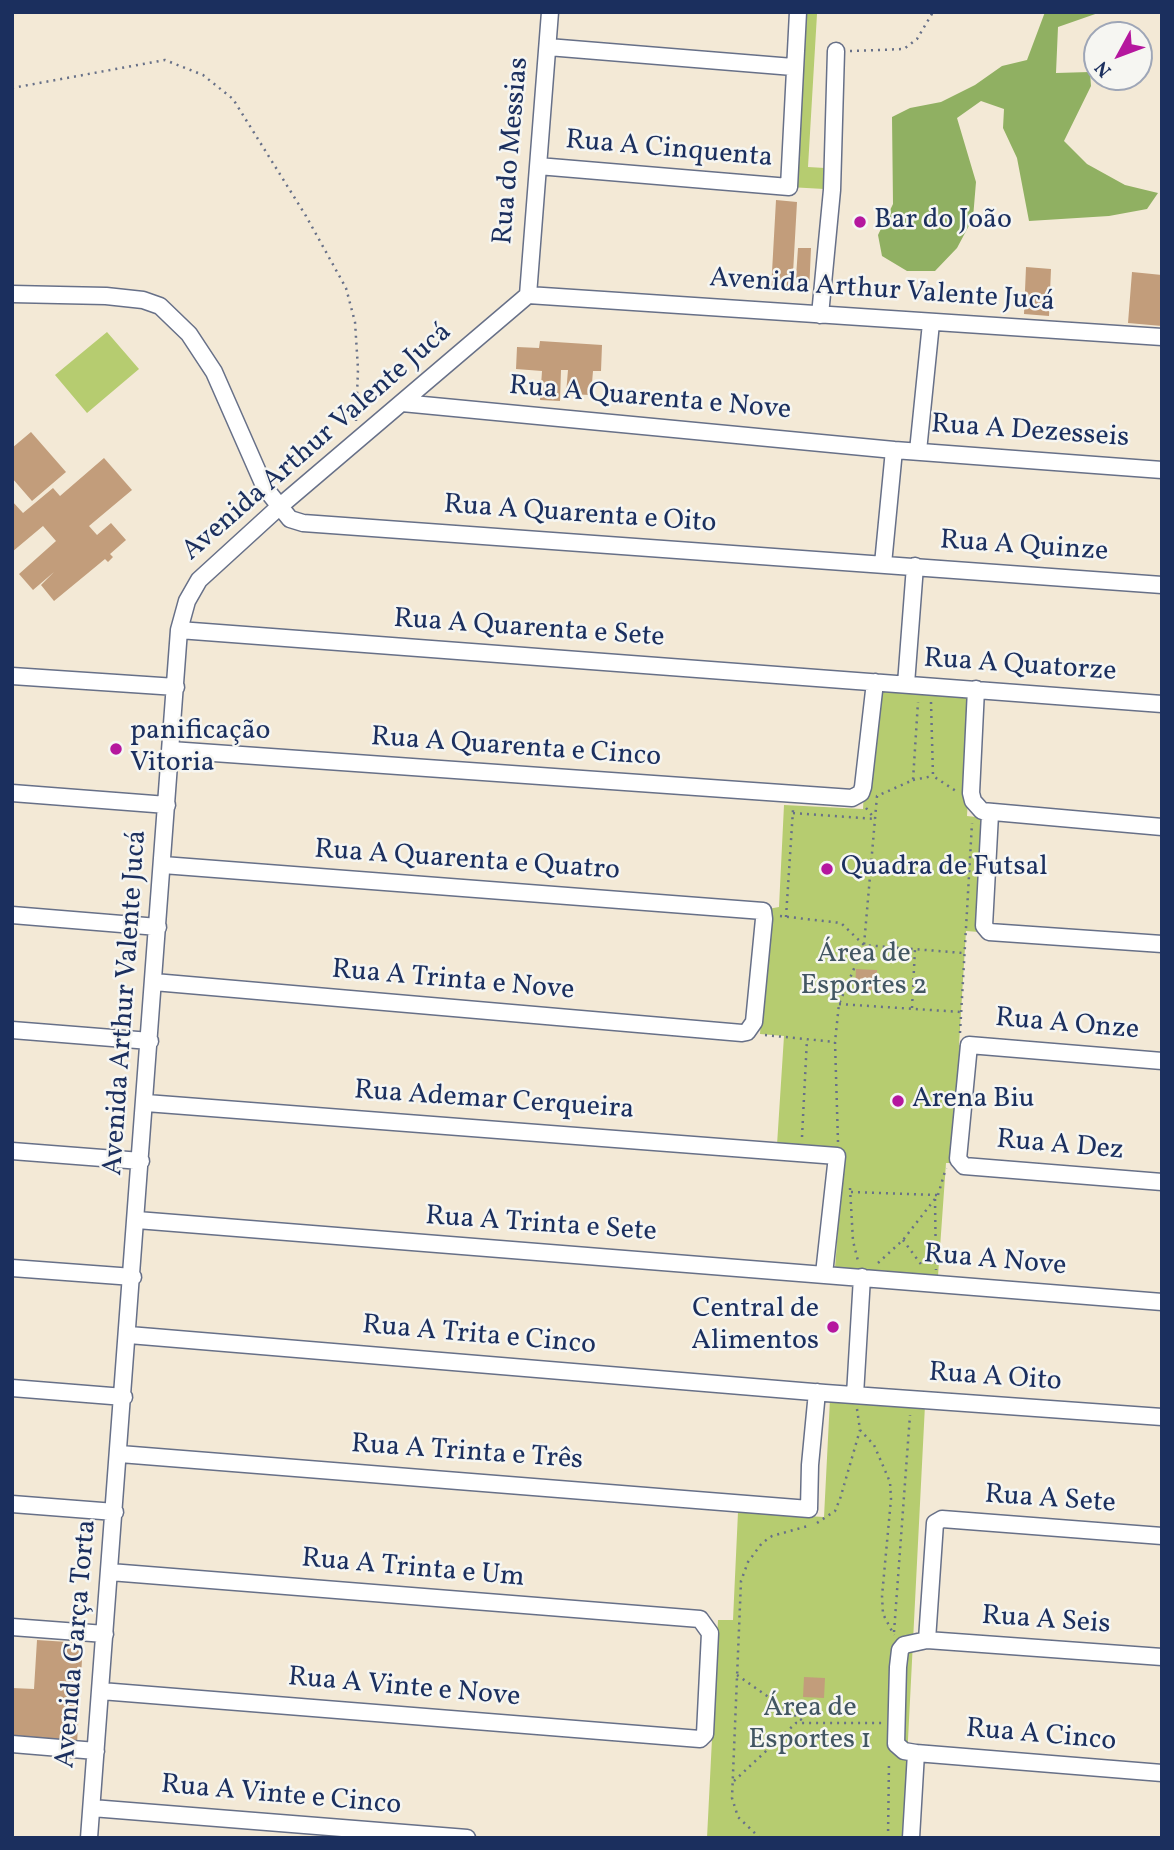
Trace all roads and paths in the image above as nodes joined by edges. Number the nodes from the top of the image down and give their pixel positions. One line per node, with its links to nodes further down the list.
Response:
1 (550, 12): 4 (street, Rua do Messias)
2 (798, 12): 6 (street, Rua A Cinquenta)
3 (933, 12): 5 (path)
4 (548, 47): 6 (street); 8 (street, Rua do Messias)
5 (836, 51): 11 (street)
6 (793, 67): 8 (street, Rua A Cinquenta)
7 (12, 88): 15 (path)
8 (538, 166): 10 (street, Rua do Messias)
9 (12, 293): 19 (street)
10 (528, 295): 11 (street, Avenida Arthur Valente Jucá); 14 (street, Avenida Arthur Valente Jucá)
11 (820, 315): 12 (street, Avenida Arthur Valente Jucá)
12 (931, 323): 13 (street, Avenida Arthur Valente Jucá); 17 (street)
13 (1162, 337)
14 (402, 403): 15 (street, Avenida Arthur Valente Jucá); 16 (street, Rua A Quarenta e Nove)
15 (355, 442): 19 (street, Avenida Arthur Valente Jucá)
16 (894, 450): 17 (street, Rua A Dezesseis); 20 (street)
17 (918, 451): 18 (street, Rua A Dezesseis)
18 (1162, 470)
19 (279, 508): 20 (street, Rua A Quarenta e Oito); 23 (street, Avenida Arthur Valente Jucá)
20 (883, 564): 21 (street, Rua A Quinze)
21 (915, 566): 22 (street, Rua A Quinze); 26 (street)
22 (1162, 585)
23 (179, 630): 25 (street, Rua A Quarenta e Sete); 27 (street, Avenida Arthur Valente Jucá)
24 (12, 676): 27 (street)
25 (875, 682): 26 (street, Rua A Quatorze); 34 (street, Rua A Quarenta e Cinco)
26 (919, 685): 28 (street, Rua A Quatorze); 31 (path); 32 (path)
27 (176, 687): 30 (street, Avenida Arthur Valente Jucá)
28 (976, 689): 29 (street, Rua A Quatorze); 35 (street)
29 (1162, 704)
30 (171, 750): 34 (street, Rua A Quarenta e Cinco); 36 (street, Avenida Arthur Valente Jucá)
31 (933, 776): 32 (path); 35 (path)
32 (912, 780): 39 (path)
33 (12, 793): 36 (street)
34 (794, 796): 37 (path)
35 (973, 801): 38 (street); 49 (path)
36 (167, 805): 41 (street, Avenida Arthur Valente Jucá)
37 (793, 813): 39 (path); 44 (path)
38 (990, 814): 40 (street); 46 (street)
39 (875, 818): 47 (path)
40 (1162, 827)
41 (163, 864): 42 (street, Rua A Quarenta e Quatro); 45 (street, Avenida Arthur Valente Jucá)
42 (765, 914): 44 (path); 55 (street)
43 (12, 915): 45 (street)
44 (786, 917): 47 (path)
45 (158, 926): 50 (street, Avenida Arthur Valente Jucá)
46 (1162, 944)
47 (864, 945): 48 (path); 51 (path)
48 (915, 949): 49 (path); 52 (path)
49 (963, 953): 53 (path)
50 (155, 982): 55 (street, Rua A Trinta e Nove); 57 (street, Avenida Arthur Valente Jucá)
51 (839, 1004): 52 (path); 58 (path)
52 (912, 1009): 53 (path)
53 (961, 1012): 59 (path)
54 (12, 1030): 57 (street)
55 (747, 1032): 56 (path)
56 (807, 1039): 58 (path); 63 (path)
57 (150, 1041): 61 (street, Avenida Arthur Valente Jucá)
58 (835, 1042): 64 (path)
59 (964, 1042): 60 (street, Rua A Onze); 65 (street)
60 (1162, 1060)
61 (146, 1103): 63 (street, Rua Ademar Cerqueira); 66 (street, Avenida Arthur Valente Jucá)
62 (12, 1151): 66 (street)
63 (802, 1151): 64 (street, Rua Ademar Cerqueira)
64 (838, 1157): 68 (path); 73 (street)
65 (953, 1158): 67 (street, Rua A Dez); 69 (path)
66 (141, 1161): 70 (street, Avenida Arthur Valente Jucá)
67 (1162, 1182)
68 (851, 1192): 69 (path); 75 (path)
69 (937, 1197): 71 (path); 76 (path)
70 (137, 1220): 73 (street, Rua A Trinta e Sete); 74 (street, Avenida Arthur Valente Jucá)
71 (903, 1240): 75 (path); 76 (path)
72 (12, 1268): 74 (street)
73 (824, 1274): 75 (street, Rua A Nove)
74 (133, 1277): 78 (street, Avenida Arthur Valente Jucá)
75 (862, 1278): 76 (street, Rua A Nove); 81 (street)
76 (936, 1283): 77 (street, Rua A Nove)
77 (1162, 1302)
78 (129, 1335): 80 (street, Rua A Trita e Cinco); 82 (street, Avenida Arthur Valente Jucá)
79 (12, 1388): 82 (street)
80 (821, 1392): 81 (street, Rua A Oito); 86 (street, Rua A Trinta e Três)
81 (855, 1395): 83 (street, Rua A Oito); 85 (path)
82 (124, 1397): 86 (street, Avenida Arthur Valente Jucá)
83 (911, 1399): 84 (street, Rua A Oito); 93 (path)
84 (1162, 1417)
85 (860, 1430): 93 (path); 97 (path)
86 (120, 1454): 88 (street, Avenida Garça Torta)
87 (12, 1504): 88 (street)
88 (115, 1512): 90 (street, Avenida Garça Torta)
89 (1162, 1536): 94 (street, Rua A Sete)
90 (110, 1572): 92 (street, Avenida Garça Torta); 101 (street, Rua A Trinta e Um)
91 (12, 1627): 92 (street)
92 (105, 1634): 98 (street, Avenida Garça Torta)
93 (894, 1635): 95 (path)
94 (927, 1640): 96 (street, Rua A Seis); 105 (street)
95 (893, 1645)
96 (1162, 1657)
97 (737, 1675): 99 (path); 107 (path)
98 (101, 1691): 101 (street, Rua A Vinte e Nove); 104 (street, Avenida Garça Torta)
99 (803, 1721): 100 (path); 107 (path)
100 (889, 1723)
101 (703, 1737)
102 (12, 1744): 104 (street)
103 (889, 1749): 112 (path)
104 (96, 1751): 108 (street, Avenida Garça Torta)
105 (916, 1753): 106 (street, Rua A Cinco); 113 (street)
106 (1162, 1773)
107 (732, 1782): 111 (path)
108 (92, 1808): 109 (street, Avenida Garça Torta); 110 (street, Rua A Vinte e Cinco)
109 (89, 1838)
110 (467, 1838)
111 (760, 1838)
112 (888, 1838)
113 (911, 1838)

